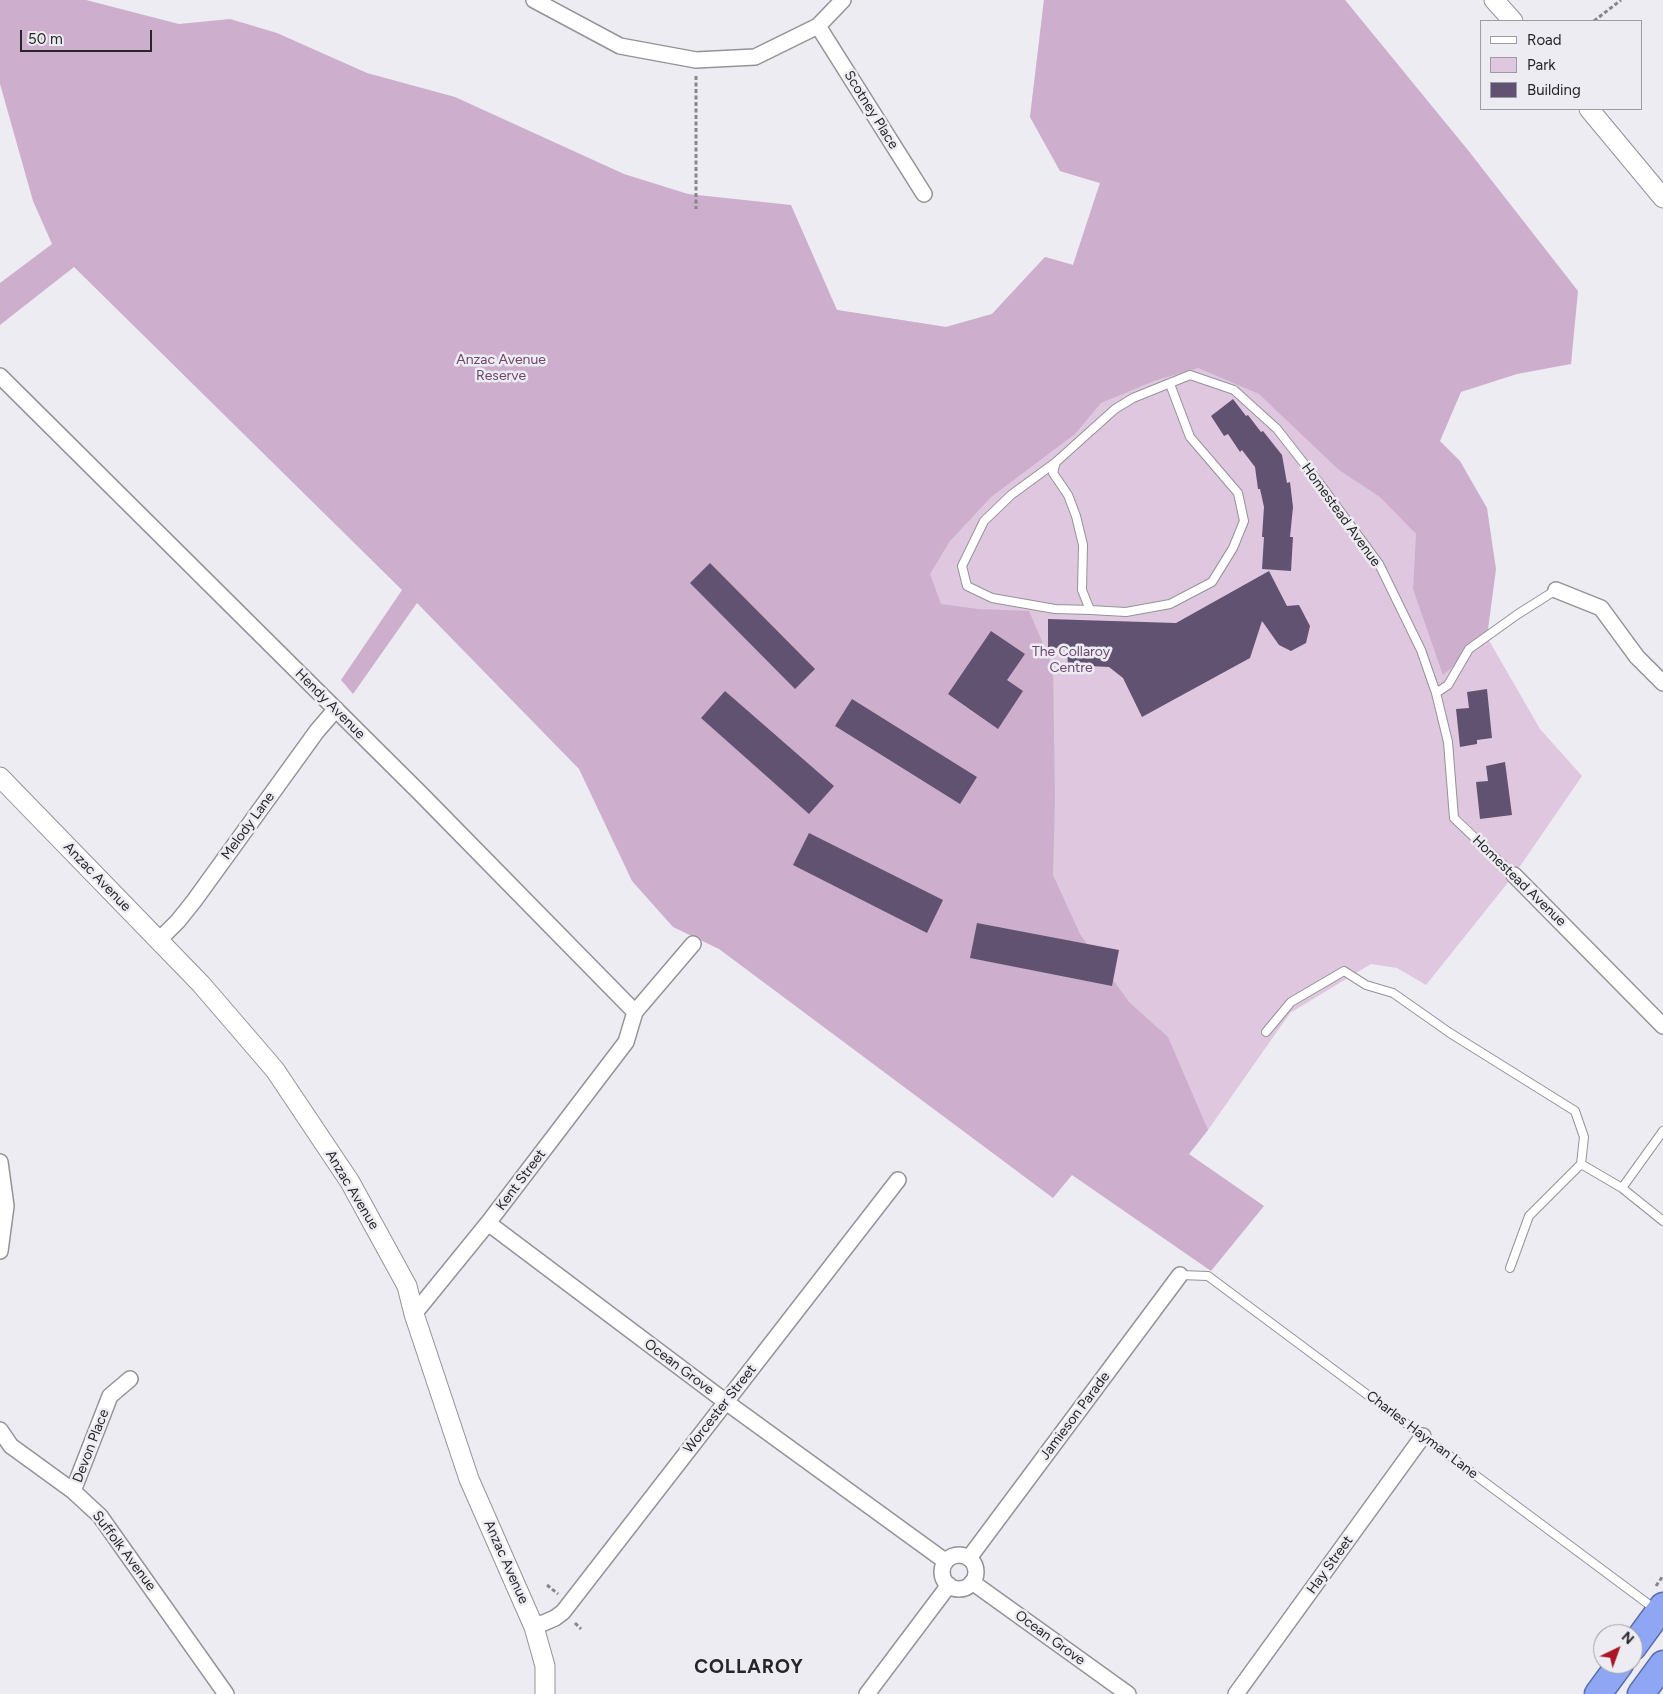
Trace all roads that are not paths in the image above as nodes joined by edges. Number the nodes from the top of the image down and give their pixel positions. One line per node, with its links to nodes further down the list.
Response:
1 (534, 0): 5 (street)
2 (843, 0): 5 (street)
3 (1494, 0): 4 (street)
4 (1512, 20)
5 (818, 26): 7 (street, Scotney Place)
6 (1590, 110): 8 (street)
7 (924, 194)
8 (1663, 198)
9 (0, 376): 16 (street, Hendy Avenue)
10 (1170, 384): 11 (lane, Homestead Avenue); 13 (lane); 15 (lane, Homestead Avenue)
11 (1056, 462): 13 (lane); 13 (lane, Homestead Avenue)
12 (1556, 590): 14 (street); 15 (lane)
13 (1090, 610)
14 (1663, 683)
15 (1436, 693): 18 (lane, Homestead Avenue)
16 (336, 709): 19 (street, Melody Lane); 21 (street, Hendy Avenue)
17 (0, 778): 19 (street, Anzac Avenue)
18 (1514, 875): 22 (street, Homestead Avenue)
19 (158, 941): 34 (street, Anzac Avenue)
20 (692, 944): 21 (street)
21 (635, 1012): 30 (street, Kent Street)
22 (1663, 1026)
23 (1266, 1032): 26 (lane)
24 (1663, 1131): 28 (lane)
25 (0, 1162): 31 (street)
26 (1581, 1164): 28 (lane); 32 (lane)
27 (898, 1180): 36 (street, Worcester Street)
28 (1622, 1188): 29 (lane)
29 (1663, 1221)
30 (488, 1223): 34 (street, Kent Street); 36 (street, Ocean Grove)
31 (0, 1251)
32 (1510, 1268)
33 (1180, 1275): 38 (lane, Charles Hayman Lane); 40 (street, Jamieson Parade)
34 (414, 1314): 45 (street, Anzac Avenue)
35 (130, 1379): 39 (street, Devon Place)
36 (726, 1402): 41 (street, Ocean Grove); 45 (street, Worcester Street)
37 (0, 1430): 39 (street, Suffolk Avenue)
38 (1423, 1436): 44 (lane, Charles Hayman Lane); 53 (street, Hay Street)
39 (73, 1492): 49 (street, Suffolk Avenue)
40 (969, 1558): 41 (street); 42 (street)
41 (945, 1562): 43 (street)
42 (972, 1582): 43 (street); 52 (street, Ocean Grove)
43 (949, 1585): 51 (street)
44 (1661, 1609): 46 (highway)
45 (534, 1627): 50 (street, Anzac Avenue)
46 (1643, 1633)
47 (1663, 1664): 55 (highway)
48 (1613, 1674): 54 (highway)
49 (226, 1694)
50 (545, 1694)
51 (867, 1694)
52 (1128, 1694)
53 (1236, 1694)
54 (1598, 1694)
55 (1641, 1694)

